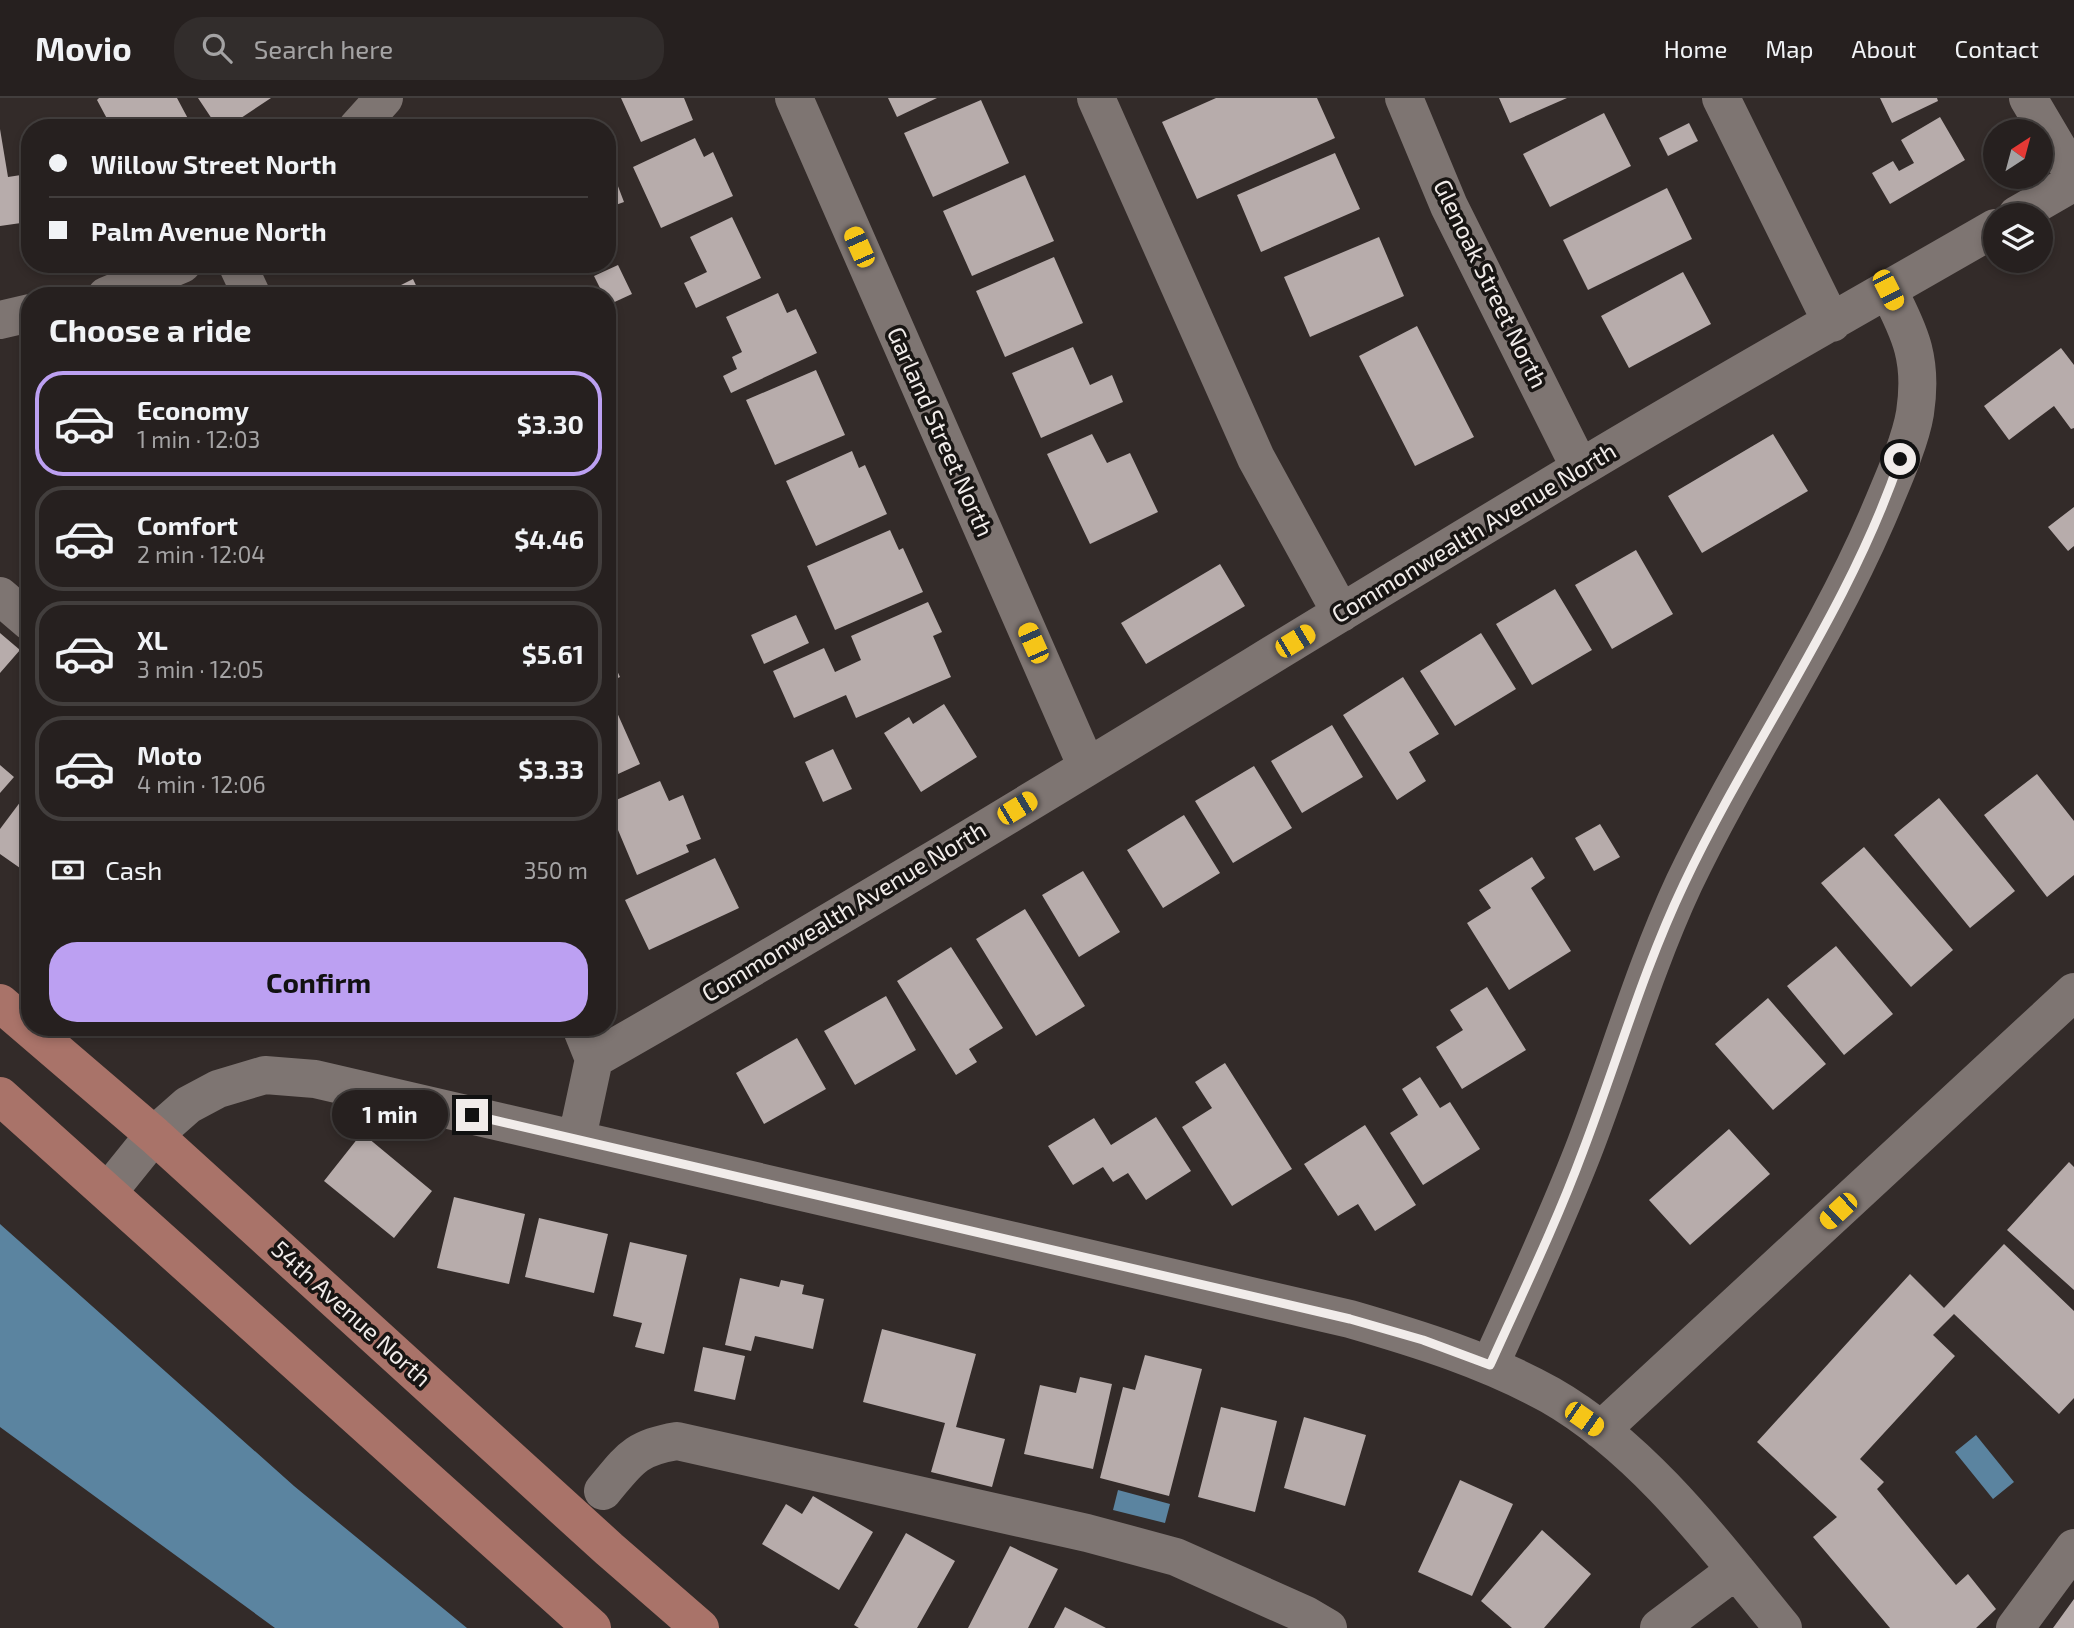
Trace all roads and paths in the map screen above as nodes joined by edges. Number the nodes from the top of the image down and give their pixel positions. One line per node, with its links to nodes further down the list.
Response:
1 (384, 98): 7 (street)
2 (793, 98): 22 (street, Garland Street North)
3 (1096, 98): 20 (street)
4 (1404, 98): 18 (street, Glenoak Street North)
5 (1721, 98): 17 (street)
6 (2028, 98): 8 (street)
7 (365, 119)
8 (2074, 176)
9 (2074, 182): 10 (street)
10 (2038, 203)
11 (1983, 235): 14 (street, Commonwealth Avenue North)
12 (161, 273): 13 (street)
13 (127, 287)
14 (1888, 290): 17 (street, Commonwealth Avenue North); 34 (street)
15 (21, 315): 16 (street)
16 (0, 320)
17 (1832, 323): 18 (street, Commonwealth Avenue North)
18 (1580, 468): 20 (street, Commonwealth Avenue North)
19 (0, 596): 21 (street)
20 (1341, 613): 22 (street, Commonwealth Avenue North)
21 (21, 614)
22 (1087, 766): 26 (street, Commonwealth Avenue North)
23 (2074, 992): 35 (street)
24 (0, 1003): 25 (main road, 54th Avenue North)
25 (21, 1021)
26 (616, 1032)
27 (38, 1036): 31 (main road, 54th Avenue North)
28 (605, 1036): 29 (street, Commonwealth Avenue North)
29 (587, 1043): 32 (street)
30 (0, 1096): 33 (main road)
31 (154, 1135): 32 (street); 33 (street); 40 (main road, 54th Avenue North)
32 (578, 1139): 34 (street)
33 (108, 1192): 39 (main road)
34 (1490, 1365): 35 (street)
35 (1601, 1430): 38 (street)
36 (603, 1492): 41 (street)
37 (2074, 1548): 44 (street)
38 (1736, 1570): 42 (street); 43 (street)
39 (592, 1628)
40 (700, 1628)
41 (1328, 1628)
42 (1658, 1628)
43 (1783, 1628)
44 (2015, 1628)

